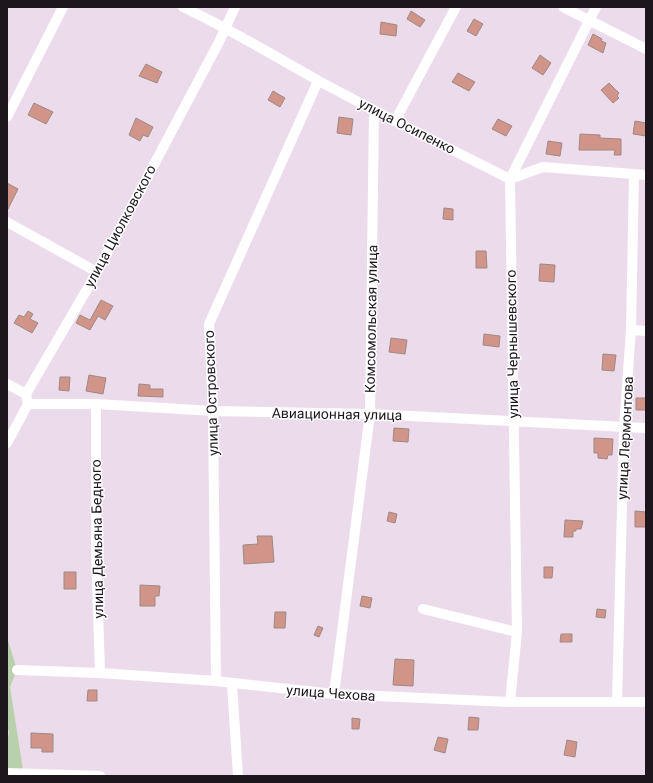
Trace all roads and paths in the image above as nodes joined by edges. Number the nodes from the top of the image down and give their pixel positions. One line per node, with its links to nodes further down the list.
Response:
1 (63, 7): 12 (street)
2 (184, 7): 8 (street, улица Осипенко)
3 (236, 7): 8 (street, улица Циолковского)
4 (456, 7): 13 (street)
5 (563, 7): 7 (street)
6 (596, 7): 7 (street, улица Чернышевского)
7 (589, 20): 9 (street); 16 (street, улица Чернышевского)
8 (225, 27): 10 (street, улица Осипенко); 18 (street, улица Циолковского)
9 (646, 49)
10 (318, 80): 11 (street, улица Осипенко); 24 (street, улица Островского)
11 (374, 110): 13 (street, улица Осипенко); 25 (street, Комсомольская улица)
12 (7, 118)
13 (395, 121): 16 (street, улица Осипенко)
14 (634, 174): 15 (street); 16 (street); 19 (street, улица Лермонтова)
15 (646, 175)
16 (510, 179): 26 (street, улица Чернышевского)
17 (7, 222): 18 (street)
18 (97, 272): 22 (street, улица Циолковского)
19 (631, 330): 20 (street); 27 (street, улица Лермонтова)
20 (646, 330)
21 (7, 384): 22 (street)
22 (27, 399): 23 (street, Авиационная улица); 29 (street, улица Циолковского)
23 (96, 404): 24 (street, Авиационная улица); 33 (street, улица Демьяна Бедного)
24 (213, 411): 25 (street, Авиационная улица); 34 (street, улица Островского)
25 (370, 414): 26 (street, Авиационная улица); 36 (street, Комсомольская улица)
26 (513, 421): 27 (street, Авиационная улица); 31 (street, улица Чернышевского)
27 (624, 428): 28 (street, Авиационная улица); 38 (street, улица Лермонтова)
28 (646, 428)
29 (7, 444)
30 (423, 609): 31 (street)
31 (517, 632): 37 (street, улица Чернышевского)
32 (17, 670): 33 (street, улица Чехова)
33 (100, 673): 34 (street, улица Чехова)
34 (216, 682): 35 (street, улица Чехова)
35 (232, 684): 36 (street, улица Чехова); 42 (street)
36 (334, 694): 37 (street, улица Чехова)
37 (510, 702): 38 (street, улица Чехова)
38 (617, 702): 39 (street, улица Чехова)
39 (646, 702)
40 (7, 773): 41 (street)
41 (100, 776)
42 (238, 776)

